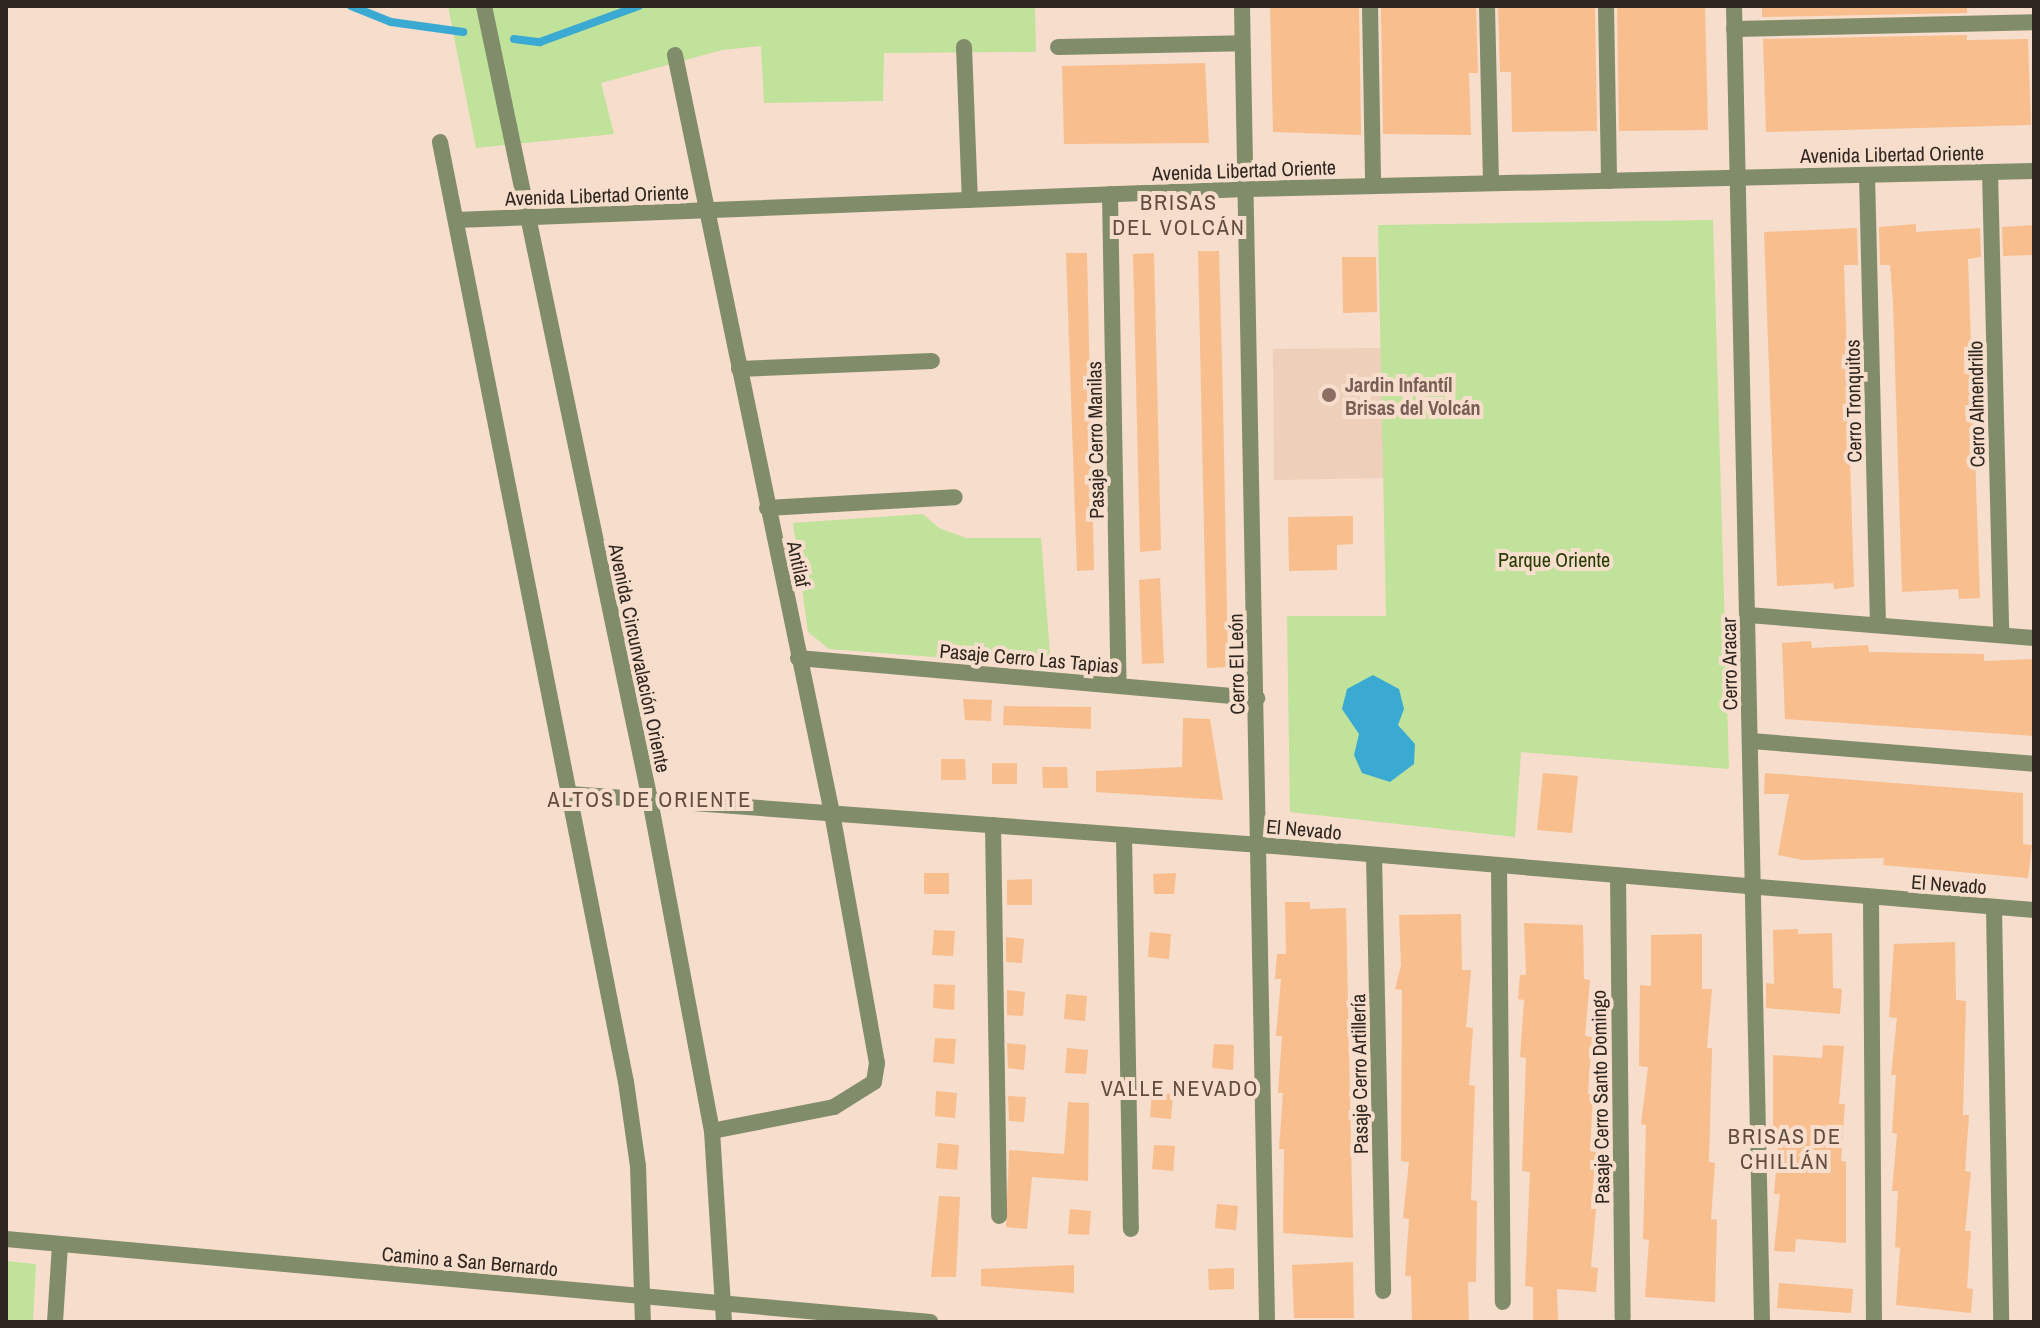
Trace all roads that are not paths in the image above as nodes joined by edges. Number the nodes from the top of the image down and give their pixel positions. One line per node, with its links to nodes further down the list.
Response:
1 (484, 6): 25 (street, Avenida Circunvalación Oriente)
2 (1242, 6): 9 (street, Cerro El León)
3 (1370, 6): 20 (street)
4 (1487, 6): 19 (street)
5 (1606, 6): 18 (street)
6 (1734, 6): 8 (street, Cerro Aracar)
7 (2034, 22): 8 (street)
8 (1734, 29): 17 (street, Cerro Aracar)
9 (1242, 43): 11 (street); 21 (street, Cerro El León)
10 (964, 47): 23 (street)
11 (1058, 47)
12 (675, 55): 24 (street, Antilaf)
13 (440, 142): 26 (street)
14 (2034, 171): 15 (street, Avenida Libertad Oriente)
15 (1990, 172): 16 (street, Avenida Libertad Oriente); 33 (street, Cerro Almendrillo)
16 (1867, 175): 17 (street, Avenida Libertad Oriente); 32 (street, Cerro Tronquitos)
17 (1737, 178): 18 (street, Avenida Libertad Oriente); 31 (street, Cerro Aracar)
18 (1609, 181): 19 (street, Avenida Libertad Oriente)
19 (1491, 183): 20 (street, Avenida Libertad Oriente)
20 (1373, 186): 21 (street, Avenida Libertad Oriente)
21 (1246, 189): 22 (street, Avenida Libertad Oriente); 37 (street, Cerro El León)
22 (1110, 194): 23 (street, Avenida Libertad Oriente); 36 (street, Pasaje Cerro Manilas)
23 (970, 200): 24 (street, Avenida Libertad Oriente)
24 (708, 210): 25 (street, Avenida Libertad Oriente); 28 (street, Antilaf)
25 (525, 218): 26 (street, Avenida Libertad Oriente); 41 (street, Avenida Circunvalación Oriente)
26 (456, 220): 40 (street)
27 (932, 361): 28 (street)
28 (739, 369): 30 (street, Antilaf)
29 (955, 497): 30 (street)
30 (767, 508): 35 (street, Antilaf)
31 (1748, 615): 32 (street); 38 (street, Cerro Aracar)
32 (1878, 625): 33 (street)
33 (2001, 635): 34 (street)
34 (2034, 638)
35 (798, 658): 36 (street, Pasaje Cerro Las Tapias); 42 (street, Antilaf)
36 (1119, 686): 37 (street, Pasaje Cerro Las Tapias)
37 (1257, 698): 45 (street, Cerro El León)
38 (1751, 741): 39 (street); 49 (street, Cerro Aracar)
39 (2034, 764)
40 (570, 794): 41 (street, El Nevado); 59 (street)
41 (650, 800): 42 (street, El Nevado); 53 (street, Avenida Circunvalación Oriente)
42 (832, 813): 43 (street, El Nevado); 53 (street, Antilaf)
43 (993, 825): 44 (street, El Nevado); 54 (street)
44 (1124, 835): 45 (street, El Nevado); 55 (street)
45 (1260, 845): 46 (street, El Nevado); 67 (street, Cerro El León)
46 (1374, 855): 47 (street, El Nevado); 58 (street, Pasaje Cerro Artillería)
47 (1499, 866): 48 (street, El Nevado); 60 (street)
48 (1618, 876): 49 (street, El Nevado); 62 (street, Pasaje Cerro Santo Domingo)
49 (1754, 888): 50 (street, El Nevado); 68 (street, Cerro Aracar)
50 (1871, 899): 51 (street, El Nevado); 69 (street)
51 (1994, 907): 52 (street, El Nevado); 70 (street)
52 (2034, 910)
53 (712, 1131): 61 (street, Avenida Circunvalación Oriente)
54 (999, 1216)
55 (1131, 1229)
56 (6, 1239): 57 (street, Camino a San Bernardo)
57 (60, 1244): 59 (street, Camino a San Bernardo); 63 (street)
58 (1383, 1291)
59 (643, 1297): 61 (street, Camino a San Bernardo); 64 (street)
60 (1503, 1302)
61 (725, 1304): 65 (street, Avenida Circunvalación Oriente); 66 (street, Camino a San Bernardo)
62 (1623, 1318)
63 (55, 1322)
64 (643, 1322)
65 (724, 1322)
66 (930, 1322)
67 (1267, 1322)
68 (1762, 1322)
69 (1874, 1322)
70 (2001, 1322)

